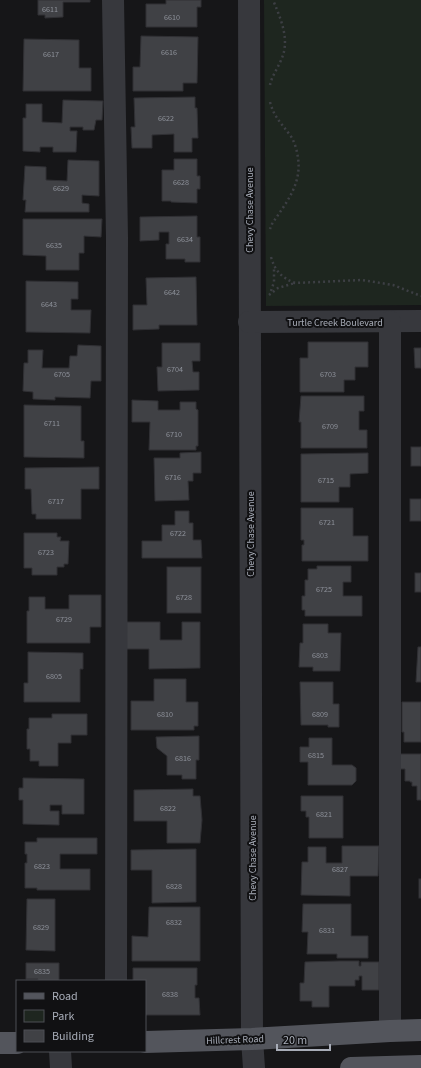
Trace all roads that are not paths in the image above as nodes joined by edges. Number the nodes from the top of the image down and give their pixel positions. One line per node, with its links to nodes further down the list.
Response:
1 (113, 0): 6 (street)
2 (249, 0): 4 (street, Chevy Chase Avenue)
3 (421, 321): 5 (street, Turtle Creek Boulevard)
4 (250, 322): 5 (street, Turtle Creek Boulevard); 9 (street, Chevy Chase Avenue)
5 (390, 322): 8 (street)
6 (116, 980)
7 (421, 1030): 8 (main road, Hillcrest Road)
8 (390, 1031): 9 (main road, Hillcrest Road)
9 (252, 1039): 10 (main road, Hillcrest Road); 16 (street, Chevy Chase Avenue)
10 (146, 1042)
11 (16, 1043): 12 (main road)
12 (0, 1044)
13 (60, 1052): 15 (street)
14 (421, 1066): 17 (main road)
15 (61, 1068)
16 (254, 1068)
17 (352, 1068)

